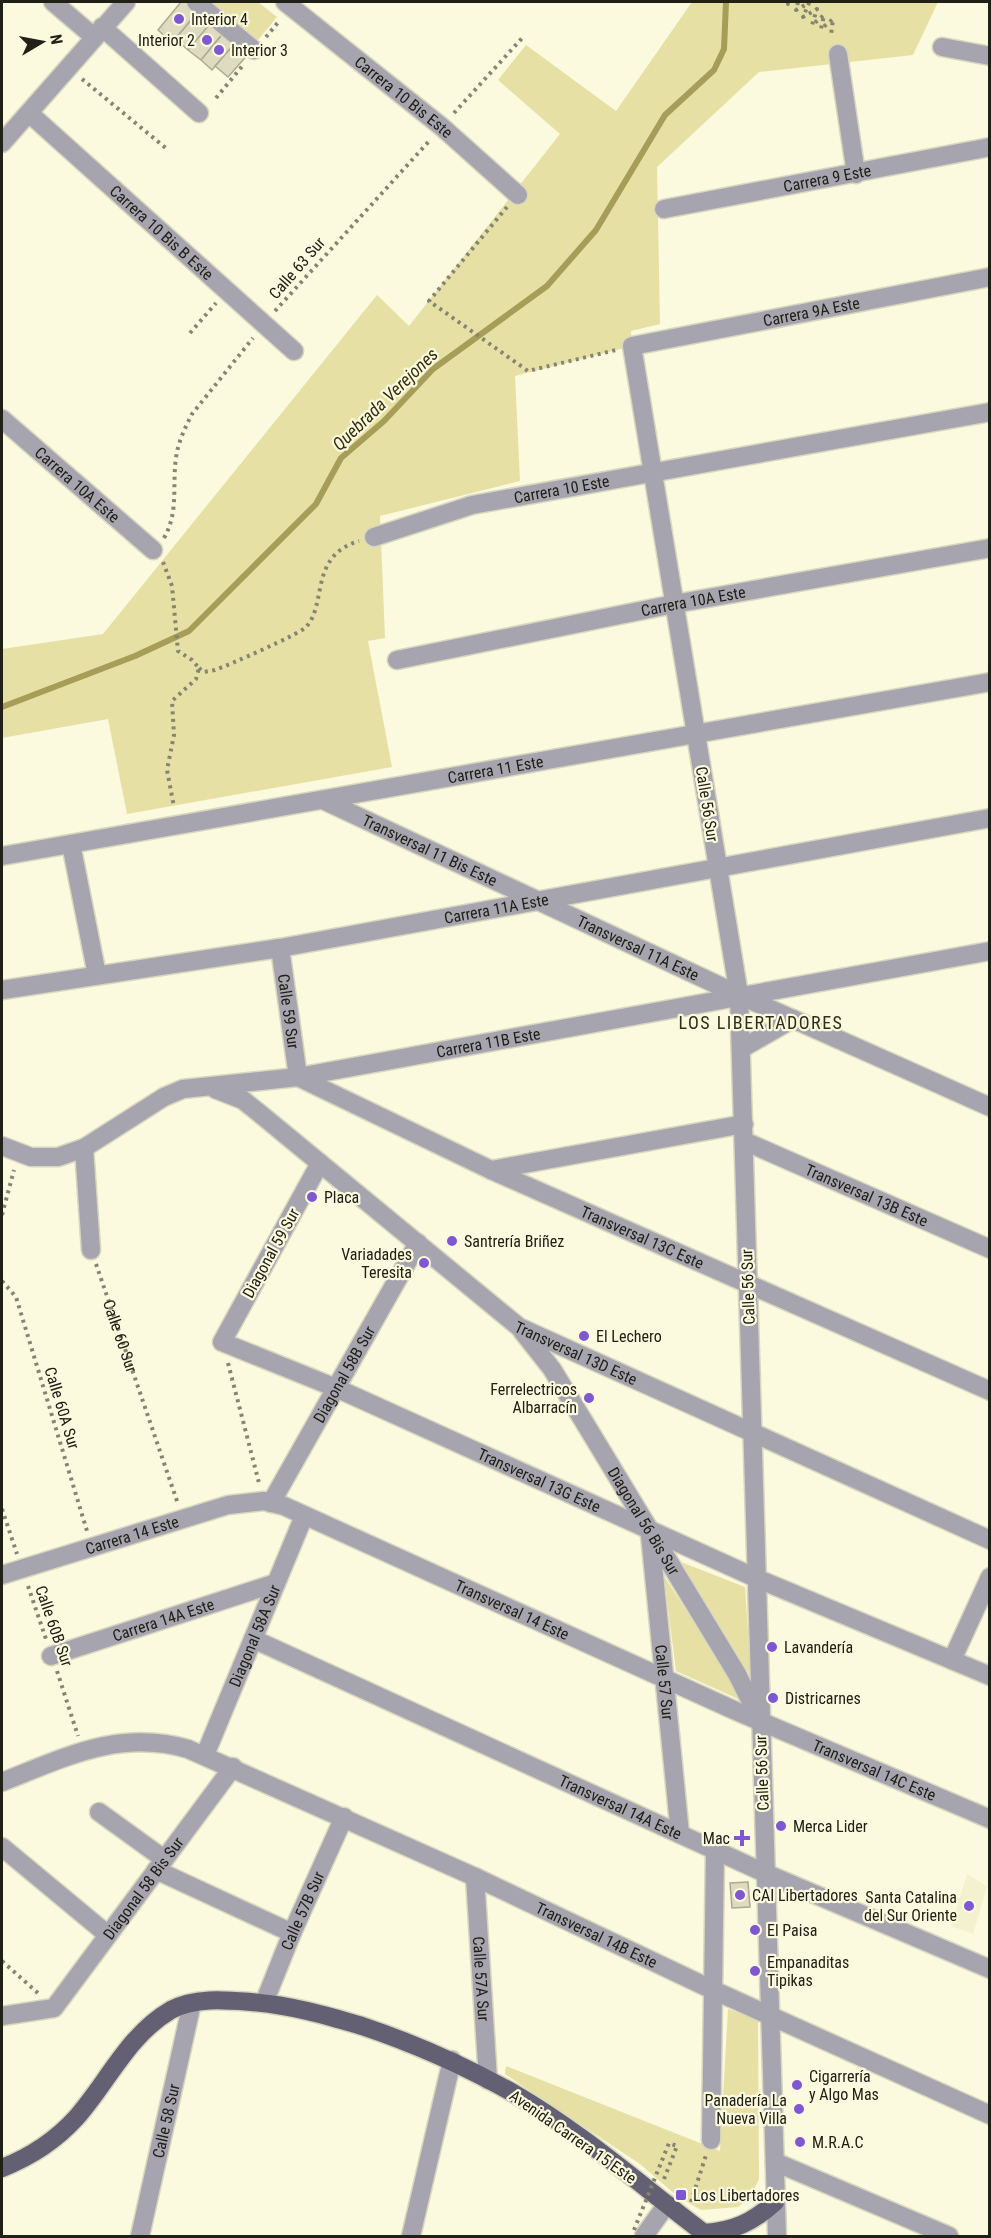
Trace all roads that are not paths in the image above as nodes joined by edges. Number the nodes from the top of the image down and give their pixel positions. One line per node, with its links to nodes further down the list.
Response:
1 (53, 2): 5 (street)
2 (126, 2): 5 (street)
3 (196, 2): 7 (street)
4 (285, 2): 15 (street, Carrera 10 Bis Este)
5 (98, 32): 10 (street); 11 (street)
6 (942, 47): 9 (street)
7 (254, 50)
8 (838, 54): 14 (street)
9 (990, 56)
10 (199, 113)
11 (30, 114): 12 (street); 19 (street, Carrera 10 Bis B Este)
12 (2, 143)
13 (990, 147): 14 (street, Carrera 9 Este)
14 (856, 174): 16 (street, Carrera 9 Este)
15 (518, 195)
16 (664, 209)
17 (990, 277): 18 (street, Carrera 9A Este)
18 (632, 346): 22 (street, Calle 56 Sur)
19 (294, 351)
20 (990, 412): 22 (street, Carrera 10 Este)
21 (2, 419): 25 (street, Carrera 10A Este)
22 (653, 474): 23 (street, Carrera 10 Este); 26 (street, Calle 56 Sur)
23 (374, 537)
24 (990, 548): 26 (street, Carrera 10A Este)
25 (153, 550)
26 (674, 604): 27 (street, Carrera 10A Este); 29 (street, Calle 56 Sur)
27 (397, 660)
28 (990, 682): 29 (street, Carrera 11 Este)
29 (696, 735): 30 (street, Carrera 11 Este); 34 (street, Calle 56 Sur)
30 (323, 800): 32 (street, Carrera 11 Este); 35 (street, Transversal 11 Bis Este)
31 (990, 818): 34 (street, Carrera 11A Este)
32 (71, 844): 33 (street, Carrera 11 Este); 38 (street)
33 (2, 856)
34 (718, 867): 35 (street, Carrera 11A Este); 40 (street, Calle 56 Sur)
35 (537, 901): 36 (street, Carrera 11A Este); 40 (street, Transversal 11A Este)
36 (280, 948): 38 (street, Carrera 11A Este); 43 (street, Calle 59 Sur)
37 (990, 951): 40 (street, Carrera 11B Este)
38 (97, 975): 39 (street, Carrera 11A Este)
39 (2, 990)
40 (739, 995): 41 (street, Transversal 11A Este); 42 (street, Calle 56 Sur); 43 (street, Carrera 11B Este)
41 (793, 1019): 42 (street); 45 (street, Transversal 11A Este)
42 (741, 1049): 46 (street, Calle 56 Sur)
43 (298, 1077): 44 (street, Carrera 11B Este); 50 (street, Transversal 13C Este)
44 (212, 1088): 48 (street, Carrera 11B Este); 49 (street, Transversal 13D Este)
45 (990, 1107)
46 (744, 1132): 50 (street); 52 (street, Transversal 13B Este); 54 (street, Calle 56 Sur)
47 (2, 1146): 48 (street, Carrera 11B Este)
48 (84, 1148): 53 (street)
49 (320, 1163): 51 (street, Transversal 13D Este); 56 (street, Diagonal 59 Sur)
50 (491, 1170): 54 (street, Transversal 13C Este)
51 (418, 1244): 55 (street, Transversal 13D Este); 57 (street, Diagonal 58B Sur)
52 (990, 1249)
53 (91, 1250)
54 (748, 1285): 58 (street, Transversal 13C Este); 59 (street, Calle 56 Sur)
55 (519, 1327): 59 (street, Transversal 13D Este); 62 (street, Diagonal 56 Bis Sur)
56 (222, 1342): 57 (street, Transversal 13G Este)
57 (336, 1388): 60 (street, Diagonal 58B Sur); 62 (street, Transversal 13G Este)
58 (990, 1391)
59 (752, 1433): 63 (street, Transversal 13D Este); 66 (street, Calle 56 Sur)
60 (267, 1502): 61 (street, Transversal 14 Este); 64 (street, Carrera 14 Este)
61 (304, 1516): 67 (street, Diagonal 58A Sur); 72 (street, Transversal 14 Este)
62 (649, 1531): 66 (street, Transversal 13G Este); 72 (street, Calle 57 Sur); 73 (street, Diagonal 56 Bis Sur)
63 (990, 1540)
64 (2, 1575)
65 (990, 1577): 70 (street)
66 (756, 1578): 70 (street, Transversal 13G Este); 73 (street, Calle 56 Sur)
67 (276, 1582): 68 (street, Diagonal 58A Sur); 69 (street, Carrera 14A Este)
68 (253, 1639): 74 (street, Diagonal 58A Sur); 80 (street, Transversal 14A Este)
69 (51, 1656)
70 (952, 1660): 71 (street, Transversal 13G Este)
71 (990, 1676)
72 (664, 1679): 73 (street, Transversal 14 Este); 80 (street, Calle 57 Sur)
73 (760, 1721): 79 (street, Transversal 14C Este); 84 (street, Calle 56 Sur)
74 (205, 1755): 75 (street, Transversal 14B Este); 76 (street, Transversal 14B Este)
75 (233, 1767): 78 (street, Transversal 14B Este); 83 (street, Diagonal 58 Bis Sur)
76 (2, 1782)
77 (99, 1812): 83 (street)
78 (344, 1817): 85 (street, Transversal 14B Este); 86 (street, Calle 57B Sur)
79 (990, 1819)
80 (680, 1834): 82 (street, Transversal 14A Este)
81 (2, 1847): 87 (street)
82 (715, 1850): 84 (street, Transversal 14A Este); 89 (street)
83 (160, 1865): 86 (street); 87 (street, Diagonal 58 Bis Sur)
84 (765, 1873): 88 (street, Transversal 14A Este); 93 (street, Calle 56 Sur)
85 (475, 1877): 89 (street, Transversal 14B Este); 95 (street, Calle 57A Sur)
86 (292, 1933): 91 (street, Calle 57B Sur)
87 (108, 1935): 92 (street, Diagonal 58 Bis Sur)
88 (990, 1969)
89 (712, 1990): 93 (street, Transversal 14B Este); 97 (street)
90 (192, 2003): 91 (main road, Avenida Carrera 15 Este); 99 (main road, Avenida Carrera 15 Este); 104 (street, Calle 58 Sur)
91 (264, 2003): 94 (main road, Avenida Carrera 15 Este)
92 (2, 2016)
93 (770, 2017): 96 (street, Transversal 14B Este); 98 (street, Calle 56 Sur)
94 (452, 2061): 95 (main road, Avenida Carrera 15 Este); 105 (street)
95 (488, 2080): 100 (main road, Avenida Carrera 15 Este)
96 (990, 2115)
97 (711, 2140)
98 (775, 2162): 101 (street, Calle 56 Sur); 107 (street)
99 (2, 2168)
100 (662, 2200): 102 (street); 103 (main road, Avenida Carrera 15 Este)
101 (775, 2202): 103 (main road); 106 (street, Calle 56 Sur)
102 (639, 2233)
103 (706, 2235)
104 (140, 2236)
105 (411, 2236)
106 (777, 2236)
107 (949, 2236)

